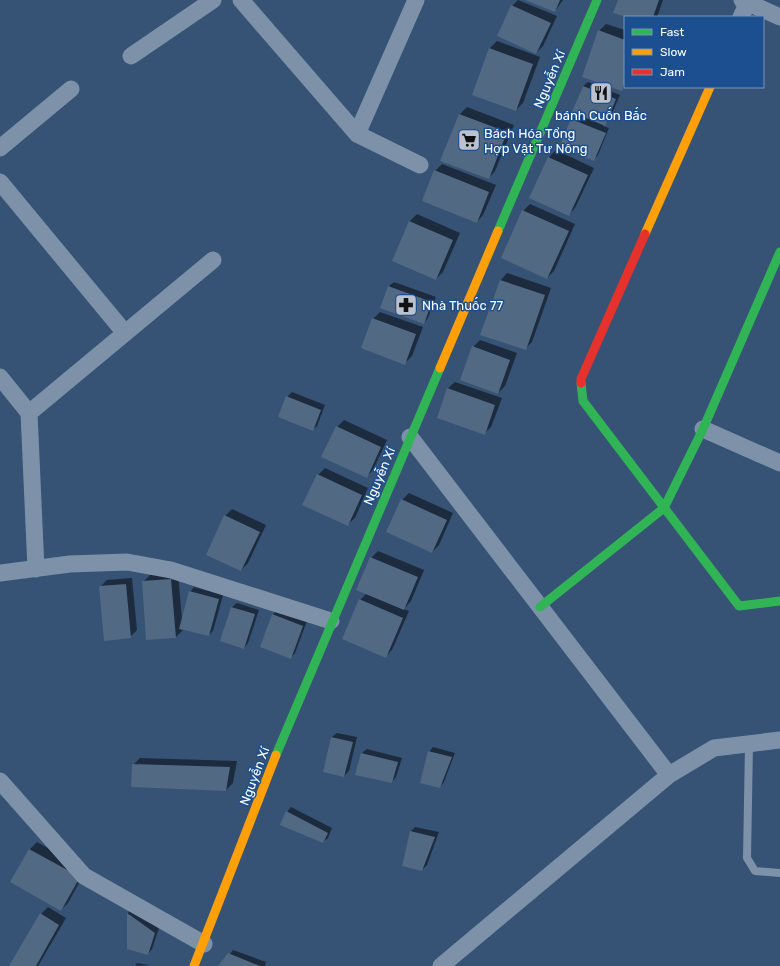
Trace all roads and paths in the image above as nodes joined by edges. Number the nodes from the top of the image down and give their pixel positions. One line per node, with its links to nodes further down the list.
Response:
1 (213, 0): 7 (street)
2 (241, 0): 10 (street)
3 (416, 0): 10 (street)
4 (597, 0): 20 (street, Nguyễn Xí)
5 (745, 5): 6 (street)
6 (780, 17)
7 (131, 56)
8 (710, 88): 22 (street)
9 (71, 89): 11 (street)
10 (357, 134): 12 (street)
11 (0, 148)
12 (420, 165)
13 (0, 182): 16 (street)
14 (780, 252): 19 (street)
15 (213, 260): 16 (street)
16 (125, 333): 18 (street)
17 (0, 378): 18 (street)
18 (29, 413): 23 (street)
19 (703, 429): 21 (street); 22 (street)
20 (410, 437): 26 (street); 27 (street, Nguyễn Xí)
21 (780, 463)
22 (664, 508): 25 (street); 26 (street)
23 (36, 569): 24 (street); 27 (street)
24 (0, 574)
25 (780, 601)
26 (540, 606): 30 (street)
27 (331, 621): 33 (street, Nguyễn Xí)
28 (780, 740): 29 (street)
29 (749, 744): 30 (street); 32 (lane)
30 (669, 775): 35 (street)
31 (0, 781): 33 (street)
32 (780, 873)
33 (204, 944): 34 (street, Nguyễn Xí)
34 (194, 966)
35 (441, 966)

